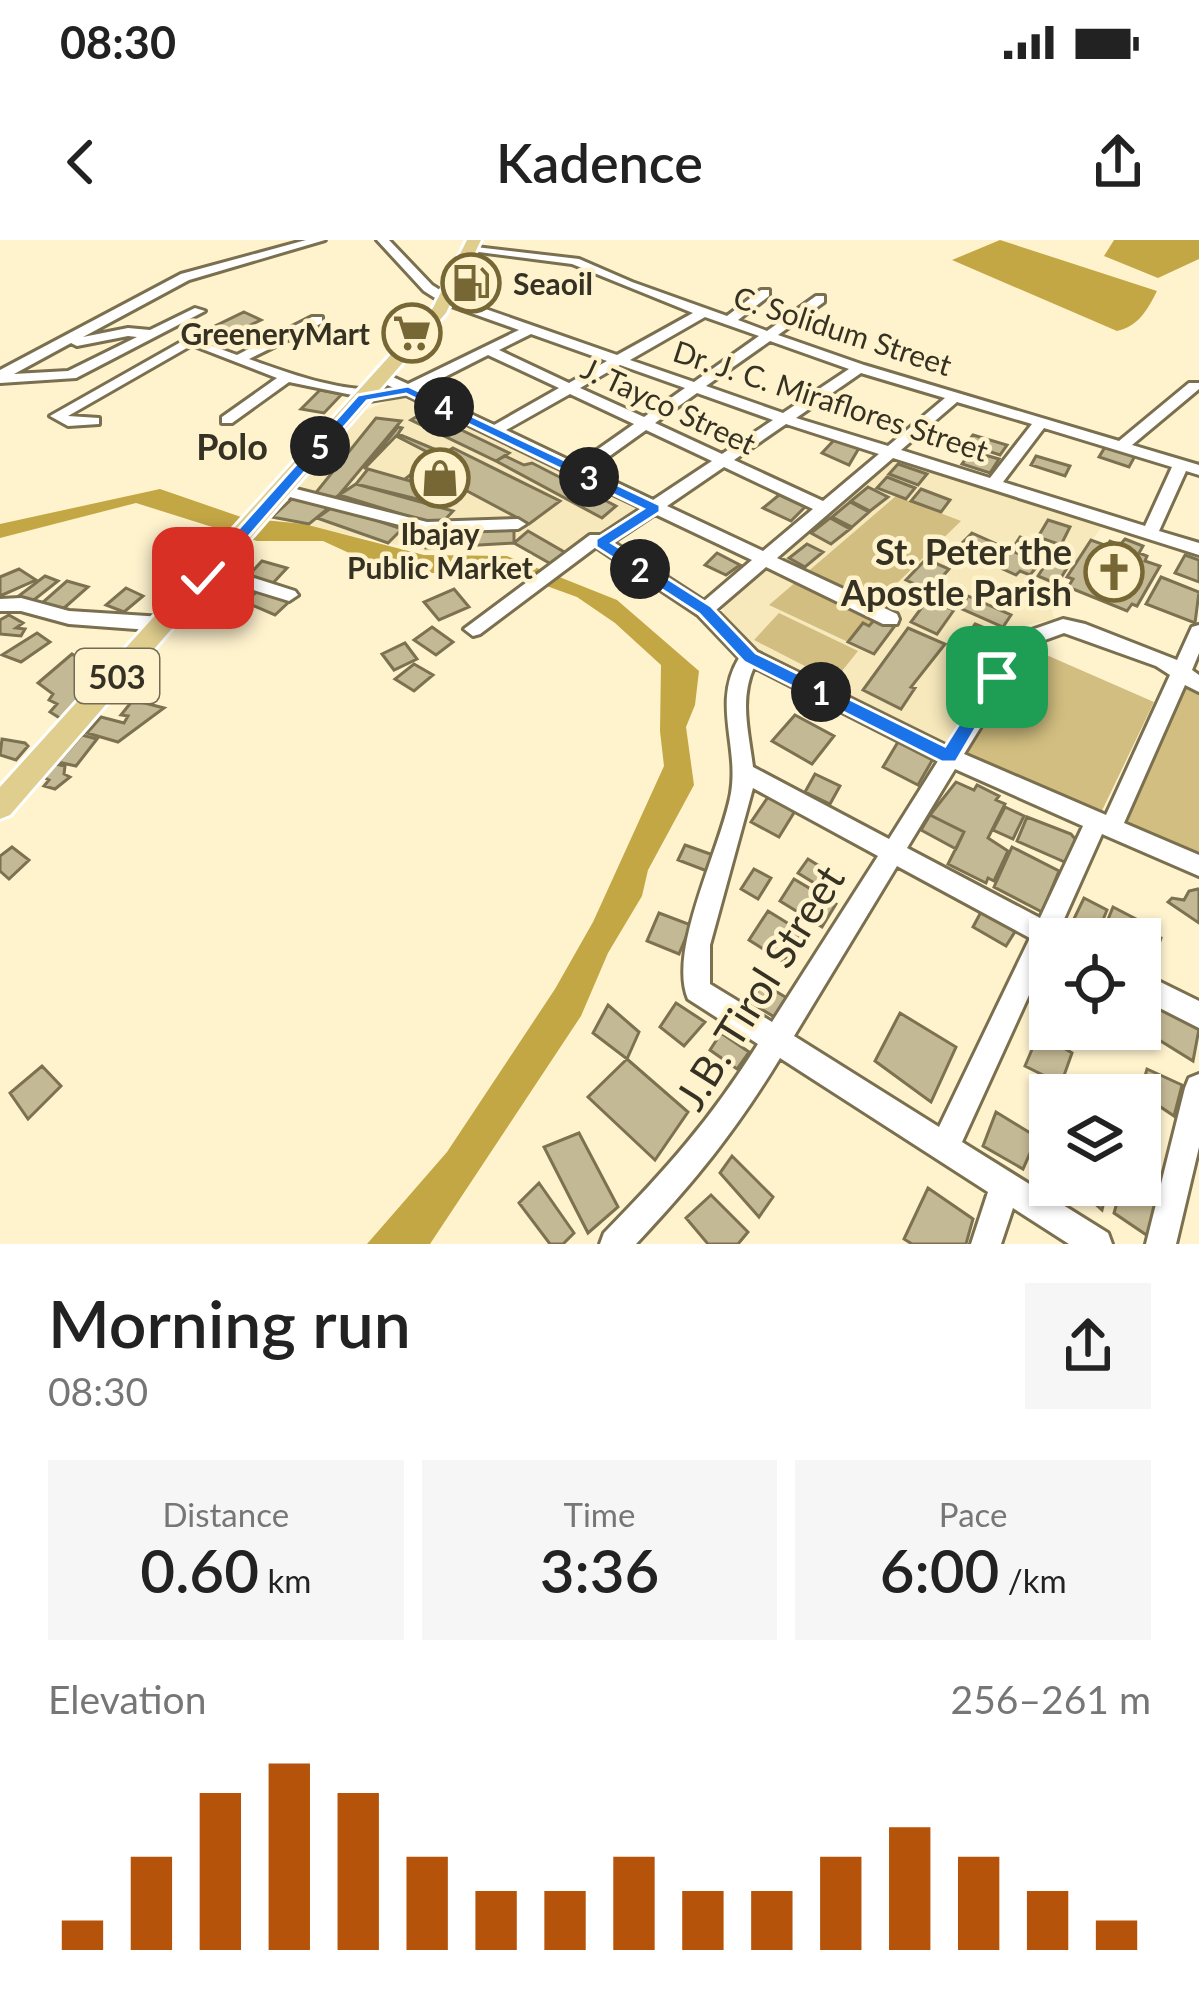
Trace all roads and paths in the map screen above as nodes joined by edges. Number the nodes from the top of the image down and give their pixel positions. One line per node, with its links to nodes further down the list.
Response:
1 (319, 240): 4 (street)
2 (383, 240): 7 (street)
3 (472, 244): 7 (main road, 503); 9 (street, C. Solidum Street)
4 (204, 272): 8 (street); 16 (street)
5 (765, 293): 11 (street)
6 (820, 299): 14 (street)
7 (447, 300): 12 (street, Dr. J. C. Miraflores Street); 22 (main road, 503)
8 (199, 311): 13 (street); 15 (street)
9 (702, 313): 11 (street, C. Solidum Street); 19 (street)
10 (317, 320): 18 (street)
11 (728, 322): 14 (street, C. Solidum Street)
12 (531, 328): 17 (street); 19 (street, Dr. J. C. Miraflores Street)
13 (150, 334): 16 (street); 23 (street)
14 (768, 336): 20 (street, C. Solidum Street); 24 (street)
15 (195, 338): 18 (street); 31 (street)
16 (52, 347): 23 (street)
17 (490, 351): 26 (street, J. Tayco Street); 27 (street)
18 (239, 359): 21 (street)
19 (621, 359): 24 (street, Dr. J. C. Miraflores Street); 26 (street)
20 (859, 368): 28 (street, C. Solidum Street); 30 (street)
21 (287, 377): 29 (street); 32 (street)
22 (381, 377): 27 (street); 29 (main road, 503)
23 (0, 378)
24 (699, 385): 30 (street, Dr. J. C. Miraflores Street); 34 (street)
25 (1194, 386): 36 (street)
26 (570, 388): 34 (street, J. Tayco Street); 35 (street)
27 (408, 390): 29 (street); 35 (street)
28 (957, 395): 33 (street, C. Solidum Street); 37 (street)
29 (364, 396): 42 (main road, 503)
30 (785, 419): 37 (street, Dr. J. C. Miraflores Street); 38 (street)
31 (94, 421)
32 (227, 421)
33 (1042, 421): 36 (street, C. Solidum Street); 41 (street)
34 (645, 424): 38 (street, J. Tayco Street); 40 (street)
35 (494, 431): 40 (street)
36 (1123, 446): 39 (street, C. Solidum Street)
37 (892, 450): 41 (street, Dr. J. C. Miraflores Street); 43 (street)
38 (724, 461): 43 (street, J. Tayco Street); 44 (street)
39 (1190, 467): 46 (street)
40 (578, 471): 44 (street)
41 (994, 483): 46 (street, Dr. J. C. Miraflores Street)
42 (280, 490): 45 (street); 50 (main road, 503)
43 (825, 508): 49 (street)
44 (655, 509): 47 (street); 49 (street)
45 (518, 524)
46 (1150, 533): 48 (street, Dr. J. C. Miraflores Street)
47 (601, 543): 53 (street); 56 (street)
48 (1199, 549)
49 (764, 561): 53 (street); 54 (street)
50 (203, 578): 51 (street); 55 (main road, 503)
51 (289, 595)
52 (0, 605): 55 (street)
53 (705, 610): 58 (street)
54 (890, 619)
55 (163, 624): 62 (main road, 503)
56 (473, 628)
57 (1199, 632): 59 (street)
58 (750, 657): 60 (street); 61 (street)
59 (1185, 670): 60 (street, J.B. Tirol Street); 63 (street)
60 (949, 757): 63 (street); 64 (street, J.B. Tirol Street)
61 (744, 773): 64 (street); 71 (street)
62 (0, 807)
63 (1104, 824): 65 (street); 66 (street)
64 (891, 851): 67 (street); 71 (street, J.B. Tirol Street)
65 (1199, 866)
66 (1059, 918)
67 (1029, 925)
68 (1029, 978): 73 (street)
69 (1161, 995): 70 (street)
70 (1199, 1015)
71 (777, 1040): 73 (street); 75 (street, J.B. Tirol Street)
72 (1199, 1088): 78 (street)
73 (945, 1147): 74 (street)
74 (1005, 1185): 76 (street); 77 (street)
75 (615, 1244)
76 (986, 1244)
77 (1097, 1244)
78 (1161, 1244)

